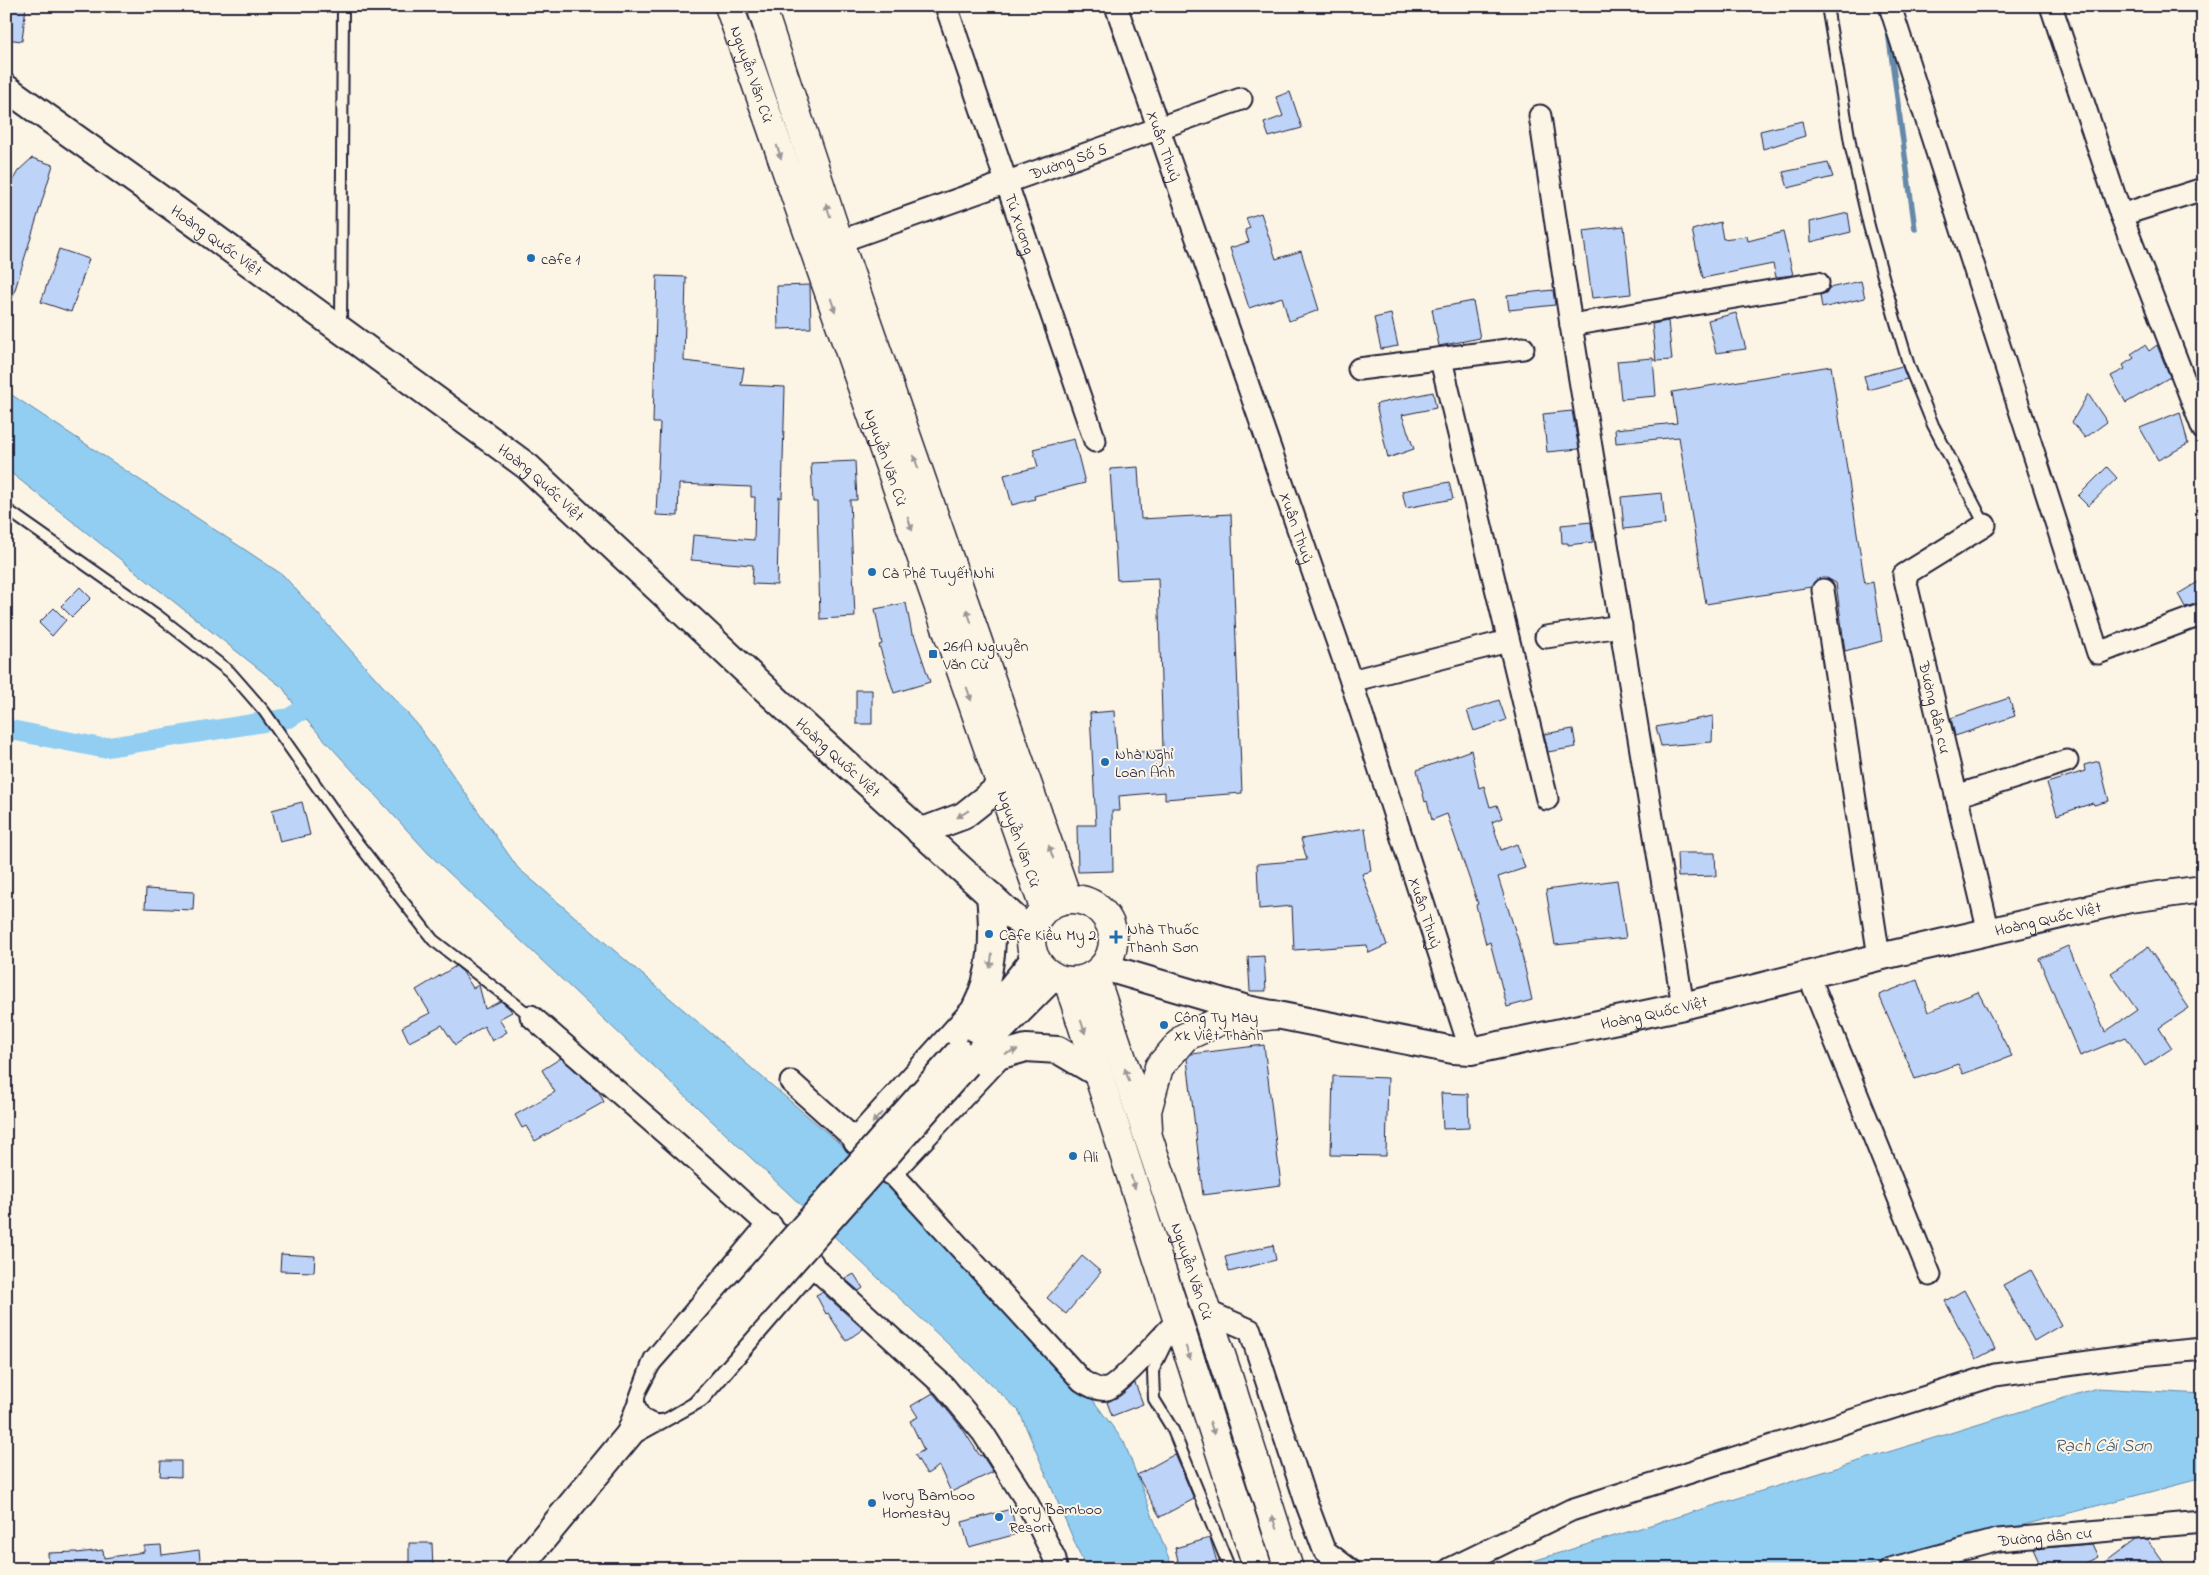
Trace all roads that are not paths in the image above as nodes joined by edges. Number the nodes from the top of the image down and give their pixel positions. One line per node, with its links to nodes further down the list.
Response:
1 (343, 6): 19 (lane)
2 (729, 6): 16 (main road, Nguyễn Văn Cừ, one-way to 16)
3 (761, 6): 16 (main road, Nguyễn Văn Cừ, one-way to 3)
4 (946, 6): 13 (street, Tú Xương)
5 (1116, 6): 12 (street, Xuân Thuỷ)
6 (1827, 6): 26 (lane)
7 (1890, 6): 28 (street)
8 (2051, 6): 15 (street)
9 (6, 88): 19 (street, Hoàng Quốc Việt)
10 (1241, 99): 12 (street, Đường Số 5)
11 (1540, 116): 18 (street)
12 (1158, 128): 13 (street, Đường Số 5); 32 (street, Xuân Thuỷ)
13 (1005, 182): 16 (street, Đường Số 5); 24 (street, Tú Xương)
14 (2203, 189): 15 (street)
15 (2121, 214): 23 (street)
16 (827, 246): 34 (main road, Nguyễn Văn Cừ, one-way to 34); 40 (main road, Nguyễn Văn Cừ, one-way to 16)
17 (1818, 283): 18 (street)
18 (1571, 325): 29 (street)
19 (341, 330): 37 (street, Hoàng Quốc Việt)
20 (1523, 348): 21 (street)
21 (1441, 360): 22 (street); 31 (street)
22 (1359, 369)
23 (2203, 429)
24 (1095, 441)
25 (6, 509): 48 (lane)
26 (1986, 525): 35 (street, Đường dân cư)
27 (1823, 590): 43 (street)
28 (2203, 614)
29 (1621, 626): 30 (street); 46 (street)
30 (1546, 637)
31 (1508, 641): 32 (street); 36 (street)
32 (1351, 681): 49 (street, Xuân Thuỷ)
33 (2067, 761): 35 (street)
34 (1001, 786): 37 (street, one-way to 37); 40 (main road, Nguyễn Văn Cừ)
35 (1956, 796): 42 (street, Đường dân cư)
36 (1547, 800)
37 (920, 832): 39 (street, Hoàng Quốc Việt)
38 (2200, 892): 42 (street, Hoàng Quốc Việt)
39 (990, 895): 41 (street, Hoàng Quốc Việt); 53 (street, one-way to 53)
40 (1056, 903): 41 (main road); 44 (main road)
41 (1030, 932): 44 (main road)
42 (1989, 933): 43 (street, Hoàng Quốc Việt)
43 (1879, 957): 45 (street, Hoàng Quốc Việt)
44 (1071, 972): 47 (street, Hoàng Quốc Việt); 50 (main road, Nguyễn Văn Cừ, one-way to 50); 52 (main road, Nguyễn Văn Cừ, one-way to 44); 61 (street, bridge)
45 (1809, 976): 46 (street, Hoàng Quốc Việt); 57 (street)
46 (1683, 1006): 49 (street, Hoàng Quốc Việt)
47 (1275, 1015): 49 (street, Hoàng Quốc Việt); 52 (main road)
48 (531, 1016): 55 (street)
49 (1471, 1051)
50 (1097, 1073): 54 (street, one-way to 50); 59 (main road, Nguyễn Văn Cừ, one-way to 59)
51 (791, 1082): 53 (street)
52 (1148, 1137): 58 (main road, Nguyễn Văn Cừ)
53 (857, 1141): 54 (street)
54 (890, 1171): 59 (street)
55 (769, 1227): 56 (street); 61 (street)
56 (810, 1264): 61 (street); 64 (street)
57 (1930, 1276)
58 (1206, 1311): 67 (main road, Nguyễn Văn Cừ, one-way to 58); 68 (street)
59 (1177, 1321): 65 (lane); 66 (main road, Nguyễn Văn Cừ, one-way to 66)
60 (2203, 1349): 69 (street)
61 (631, 1431): 63 (street)
62 (2203, 1522): 70 (street, Đường dân cư)
63 (518, 1569)
64 (1056, 1569)
65 (1230, 1569)
66 (1258, 1569)
67 (1289, 1569)
68 (1349, 1569)
69 (1450, 1569)
70 (1890, 1569)

